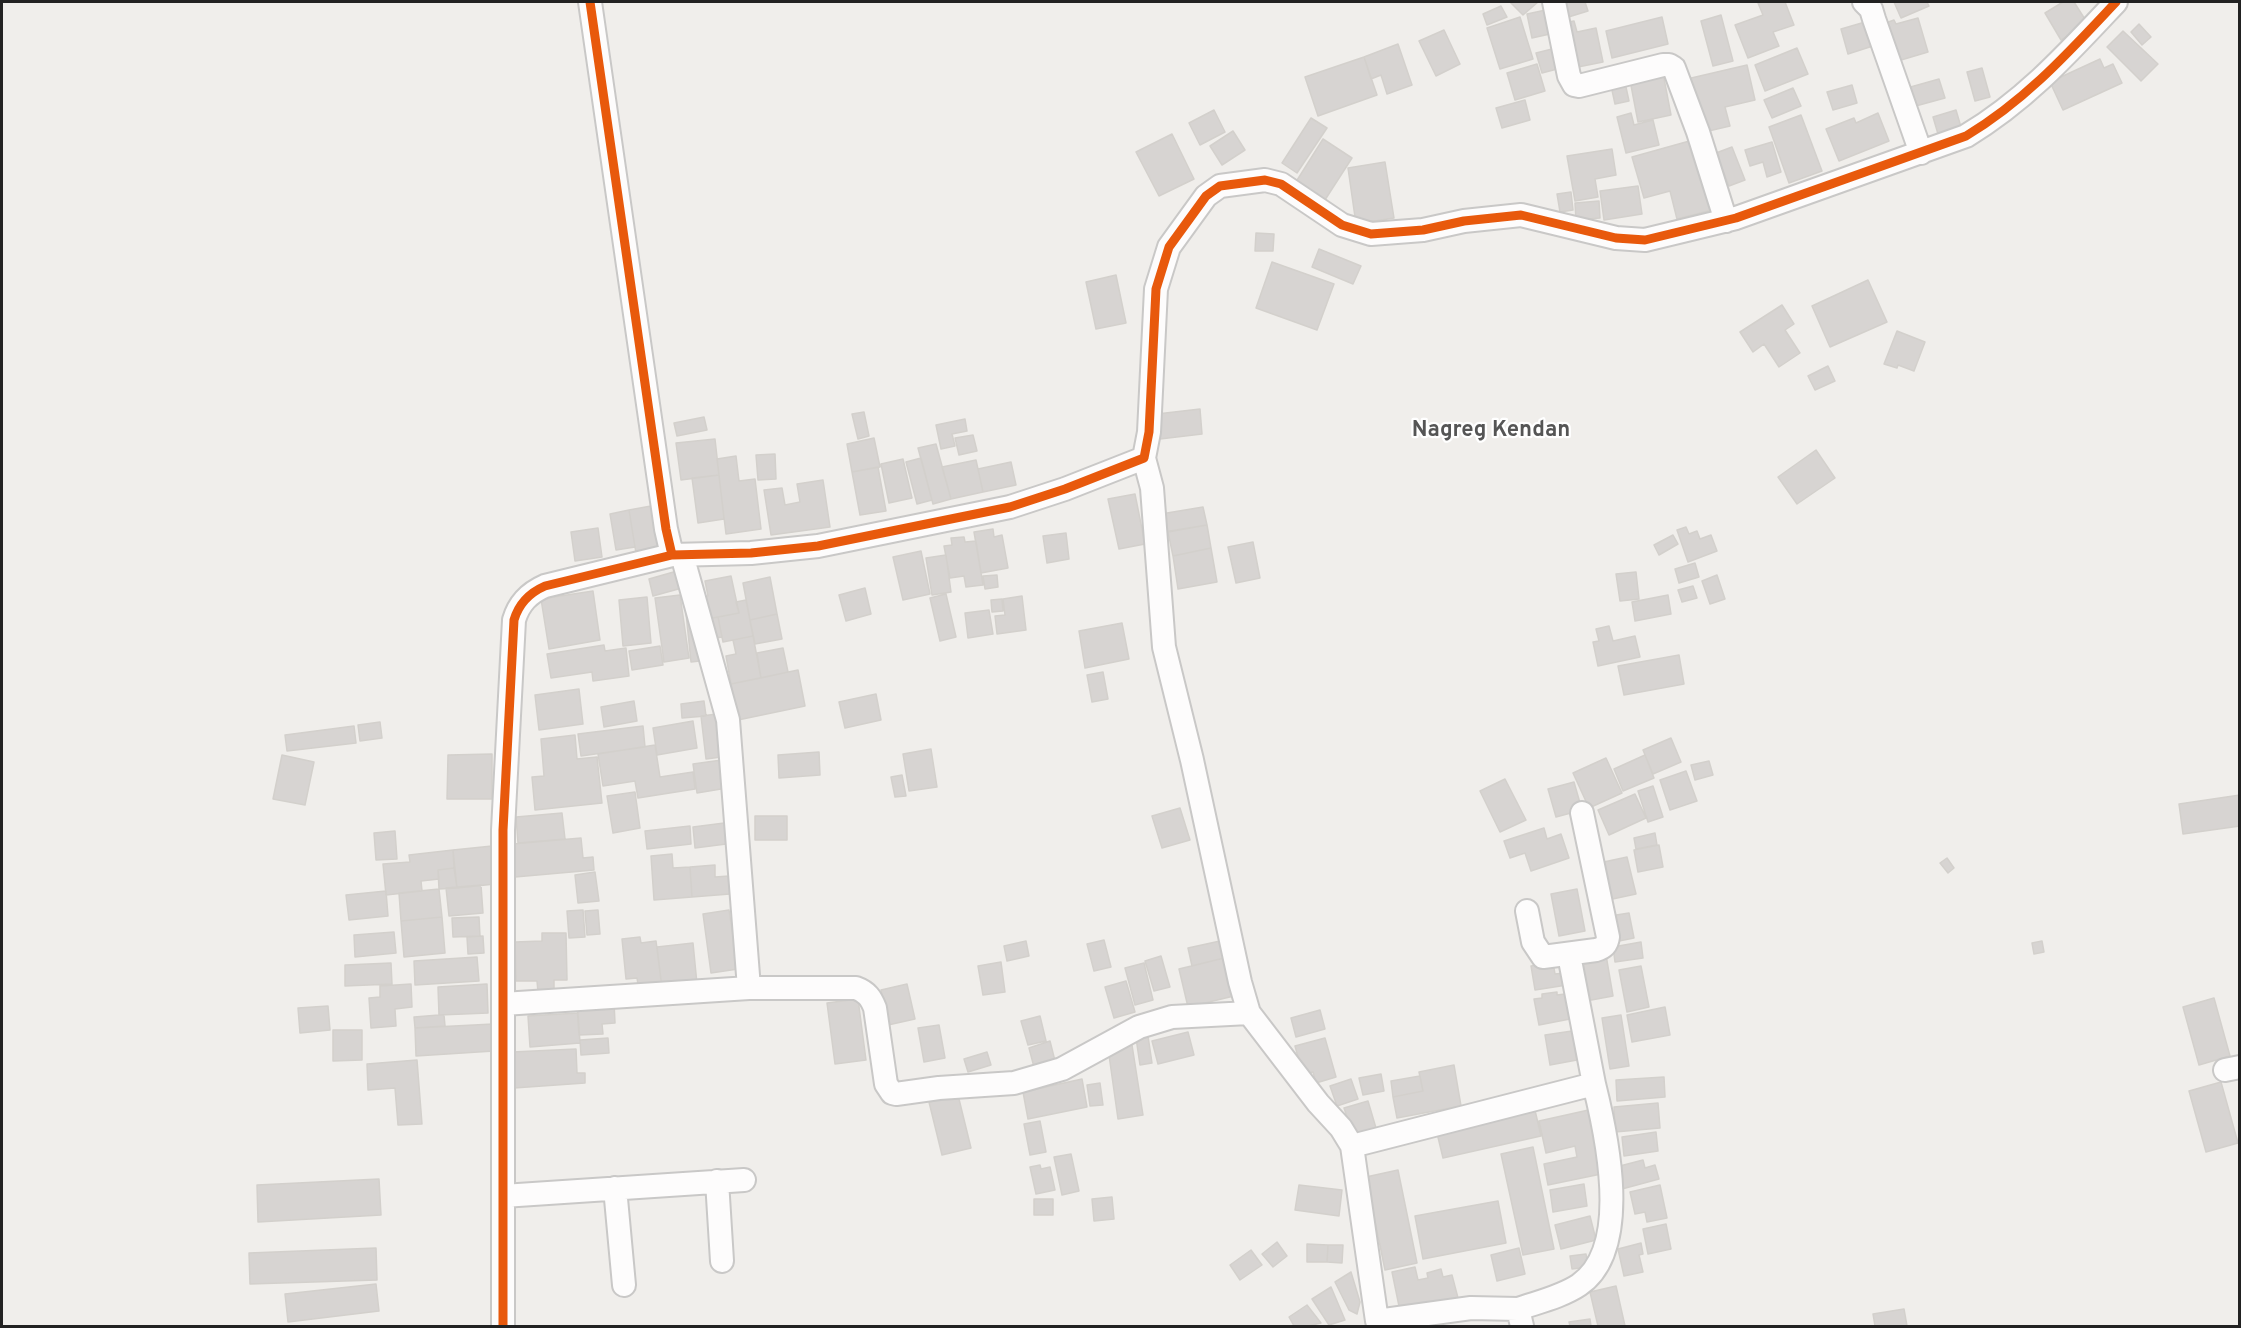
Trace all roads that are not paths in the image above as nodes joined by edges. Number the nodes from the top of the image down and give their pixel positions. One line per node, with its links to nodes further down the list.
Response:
1 (590, 2): 8 (street)
2 (1554, 2): 6 (street)
3 (1864, 2): 5 (street)
4 (2116, 2): 5 (street)
5 (1921, 153): 6 (street)
6 (1726, 220): 7 (street)
7 (1144, 458): 8 (street); 14 (street)
8 (677, 555): 12 (street); 13 (street)
9 (1582, 813): 11 (street)
10 (1527, 911): 11 (street)
11 (1569, 955): 15 (street)
12 (749, 988): 13 (street); 14 (street)
13 (503, 1005): 20 (street)
14 (1249, 1013): 16 (street)
15 (1594, 1084): 16 (street); 23 (street)
16 (1353, 1146): 24 (street)
17 (744, 1180): 18 (street)
18 (717, 1181): 19 (street); 21 (street)
19 (615, 1188): 20 (street); 22 (street)
20 (503, 1196): 25 (street)
21 (722, 1261)
22 (624, 1285)
23 (1520, 1318): 24 (street)
24 (1368, 1324)
25 (503, 1326)

